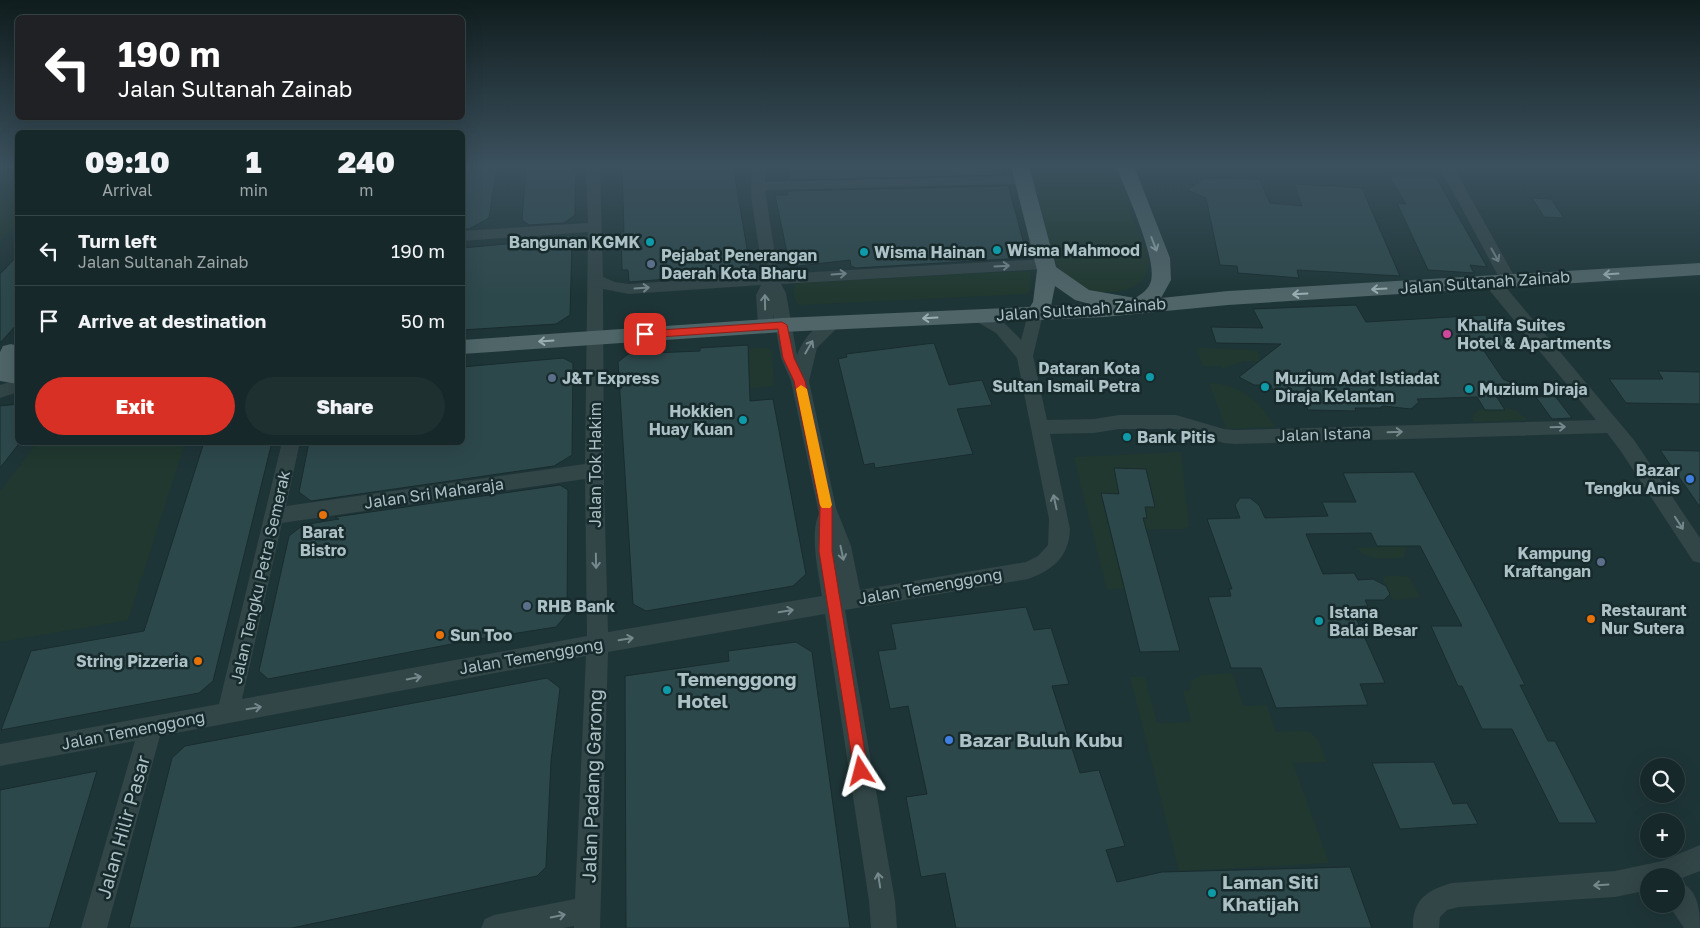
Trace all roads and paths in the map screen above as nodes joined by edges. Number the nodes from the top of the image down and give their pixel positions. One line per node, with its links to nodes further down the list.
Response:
1 (594, 209): 6 (street, Jalan Tok Hakim)
2 (761, 209): 10 (street)
3 (1031, 209): 8 (main road)
4 (1141, 209): 13 (main road, one-way to 13)
5 (1467, 209): 12 (street, one-way to 12)
6 (595, 227): 7 (street); 11 (street, Jalan Tok Hakim)
7 (465, 236)
8 (1046, 267): 10 (street, one-way to 8); 13 (main road); 14 (main road)
9 (1700, 269): 12 (main road, Jalan Sultanah Zainab, one-way to 12)
10 (771, 279): 11 (street, one-way to 10); 17 (street)
11 (595, 280): 18 (street, Jalan Tok Hakim)
12 (1501, 281): 13 (main road, Jalan Sultanah Zainab, one-way to 13); 24 (street)
13 (1138, 306): 14 (main road, Jalan Sultanah Zainab)
14 (1035, 314): 15 (main road, Jalan Sultanah Zainab); 21 (street)
15 (978, 315): 16 (main road, Jalan Sultanah Zainab, one-way to 16); 21 (street)
16 (834, 323): 17 (main road, Jalan Sultanah Zainab); 22 (street, one-way to 16)
17 (774, 326): 18 (main road, Jalan Sultanah Zainab); 22 (street)
18 (595, 338): 19 (main road, Jalan Sultanah Zainab, one-way to 19); 27 (street, Jalan Tok Hakim)
19 (465, 347)
20 (9, 351): 23 (main road)
21 (1025, 356): 25 (street)
22 (800, 381): 31 (street)
23 (10, 386)
24 (1611, 426): 25 (street, Jalan Istana, one-way to 24); 30 (street, one-way to 30)
25 (1040, 427): 29 (street, one-way to 25)
26 (290, 445): 28 (street, Jalan Tengku Petra Semerak)
27 (594, 470): 28 (street, Jalan Sri Maharaja); 32 (street, Jalan Tok Hakim, one-way to 32)
28 (274, 516): 33 (street, Jalan Tengku Petra Semerak)
29 (1057, 550): 31 (street, Jalan Temenggong)
30 (1700, 556)
31 (843, 601): 32 (street, Jalan Temenggong, one-way to 31); 44 (street, one-way to 31)
32 (597, 644): 33 (street, Jalan Temenggong, one-way to 32); 40 (street, Jalan Padang Garong)
33 (228, 712): 34 (street, Jalan Temenggong)
34 (151, 727): 35 (street, Jalan Temenggong); 42 (street, Jalan Hilir Pasar)
35 (0, 755)
36 (1700, 858): 37 (street)
37 (1681, 868)
38 (1640, 881): 41 (street, one-way to 41)
39 (1685, 910): 45 (street)
40 (587, 919): 43 (street, one-way to 40)
41 (1426, 924)
42 (94, 928)
43 (494, 928)
44 (884, 928)
45 (1700, 928)

